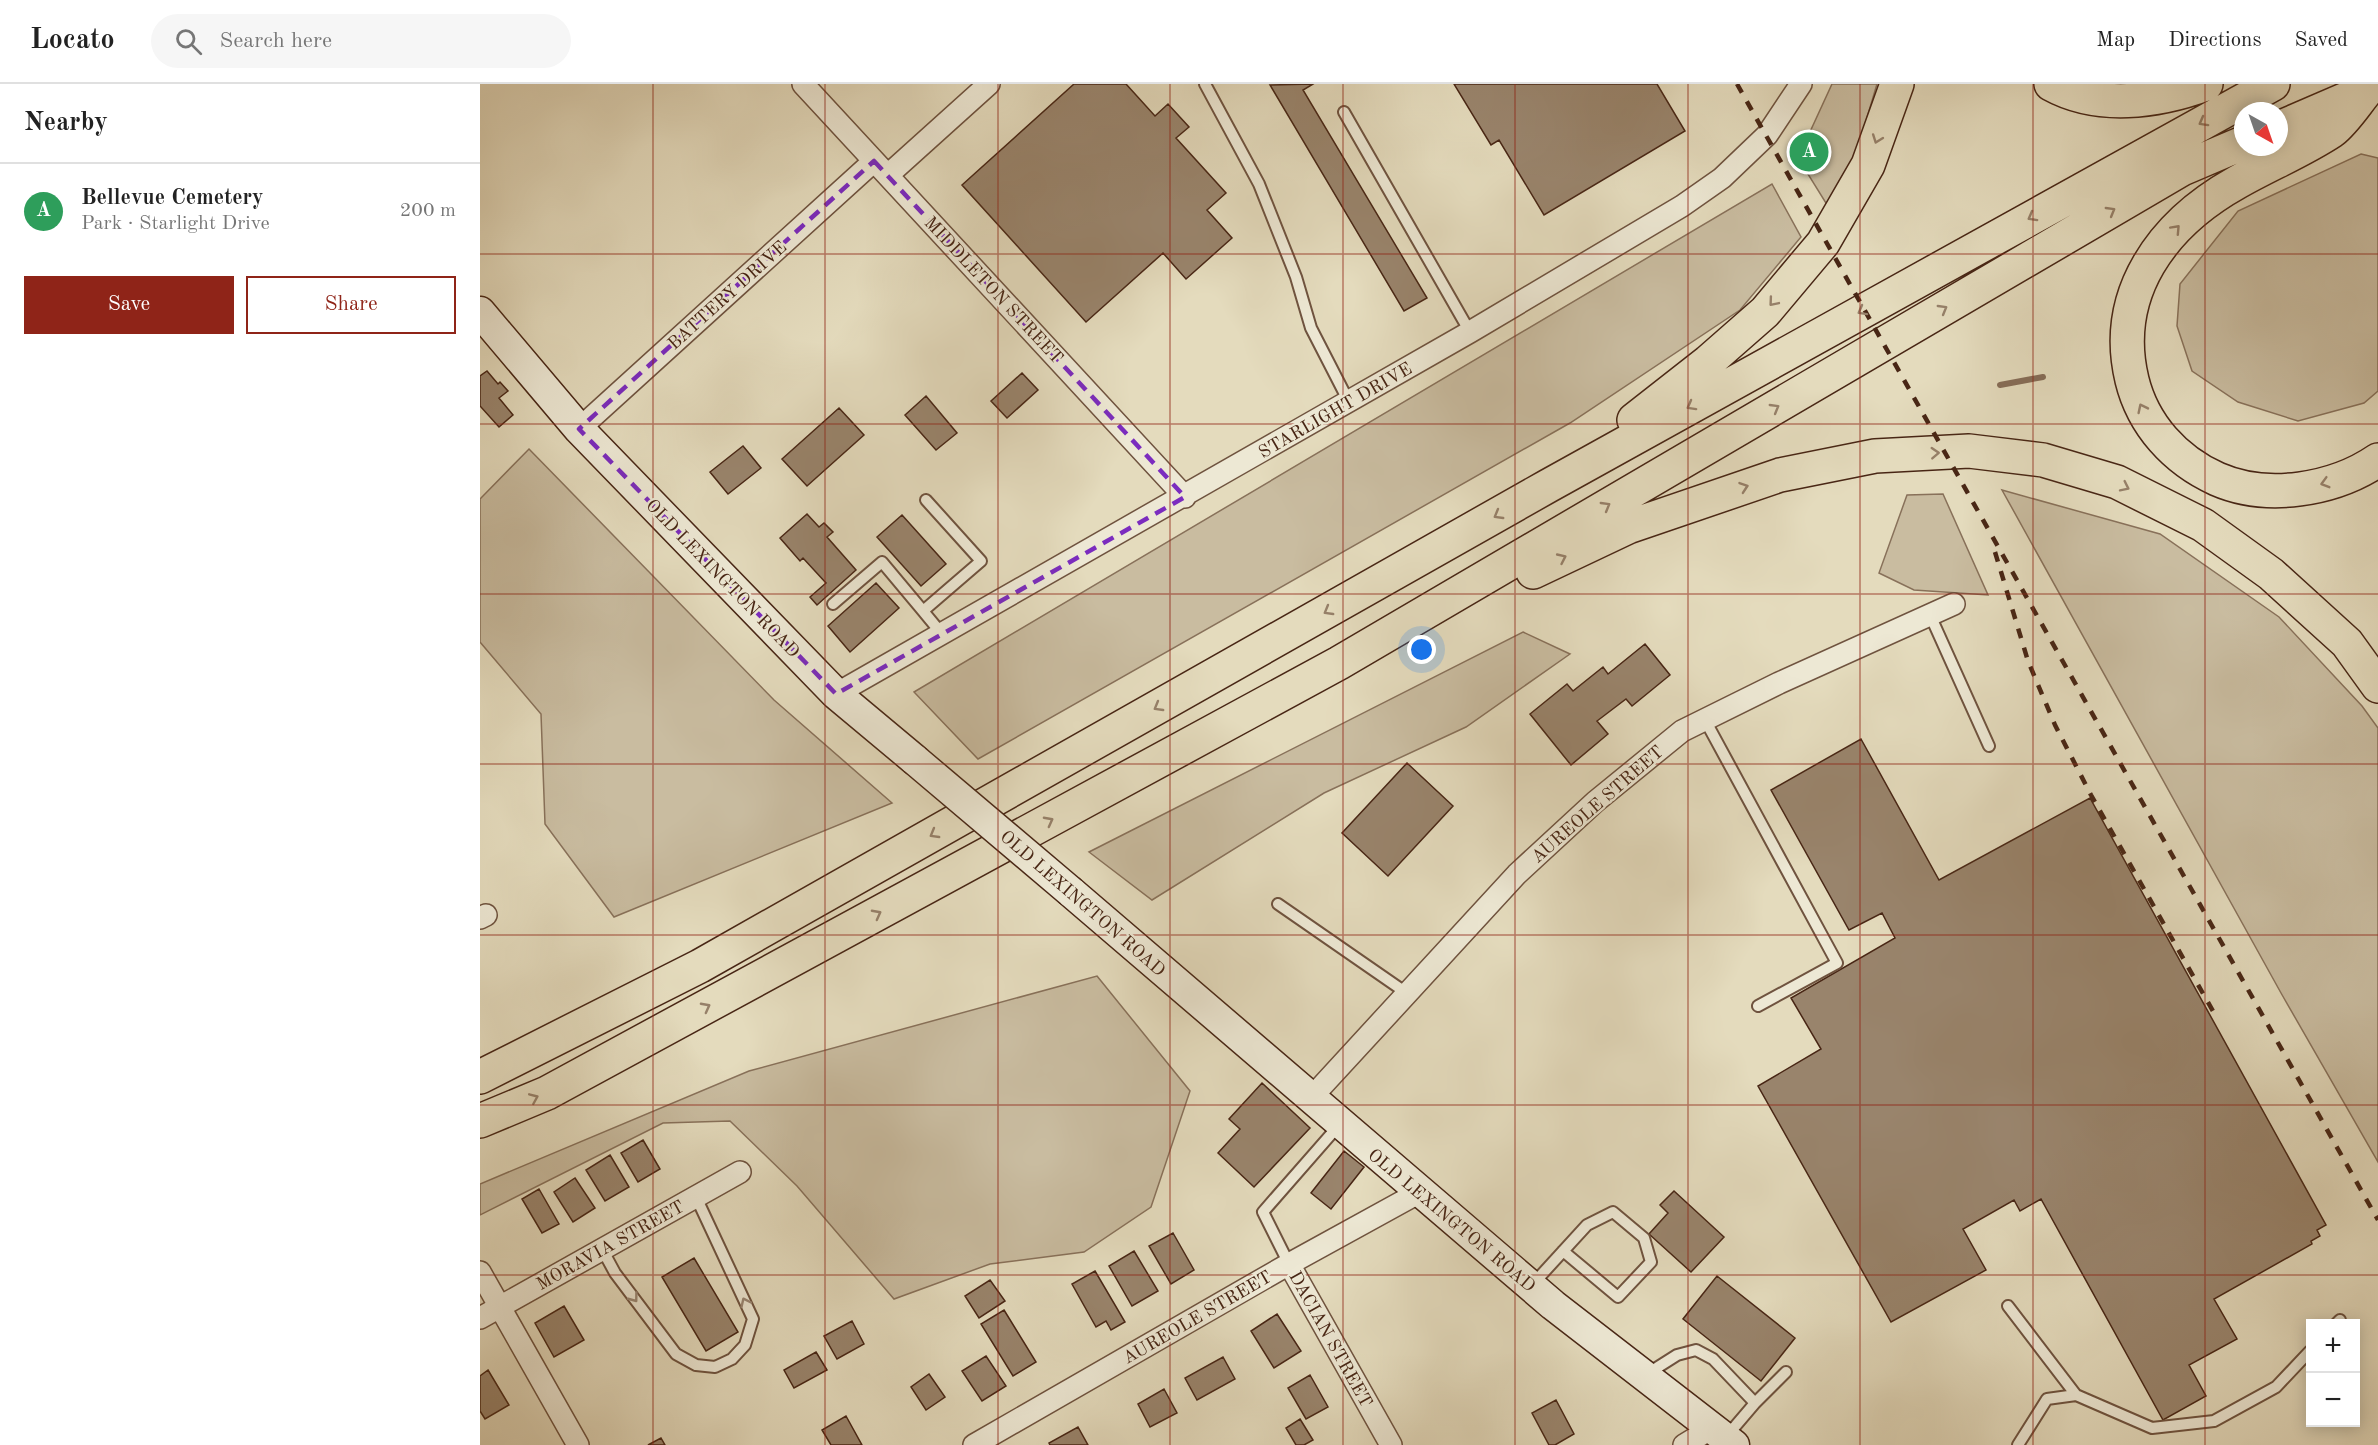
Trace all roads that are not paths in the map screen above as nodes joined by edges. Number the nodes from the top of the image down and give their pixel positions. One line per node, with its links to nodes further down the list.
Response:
1 (803, 84): 13 (street, MIDDLETON STREET)
2 (989, 84): 13 (street, BATTERY DRIVE)
3 (1205, 84): 16 (lane)
4 (1801, 84): 15 (street, STARLIGHT DRIVE)
5 (1897, 84): 19 (highway, one-way to 19)
6 (2051, 84): 7 (highway)
7 (2206, 84)
8 (2273, 84): 19 (highway, one-way to 19)
9 (2373, 87): 11 (highway); 18 (highway, one-way to 9)
10 (1344, 112): 15 (lane)
11 (2288, 124)
12 (2234, 147): 27 (highway, one-way to 12)
13 (881, 168): 17 (street, BATTERY DRIVE); 20 (street, MIDDLETON STREET)
14 (480, 312): 17 (main road, OLD LEXINGTON ROAD)
15 (1470, 332): 16 (street, STARLIGHT DRIVE)
16 (1349, 402): 20 (street, STARLIGHT DRIVE)
17 (579, 429): 29 (main road, OLD LEXINGTON ROAD)
18 (2378, 459)
19 (1548, 486): 35 (highway, one-way to 35)
20 (1185, 496): 26 (street, STARLIGHT DRIVE)
21 (926, 500): 24 (lane)
22 (833, 604): 24 (lane)
23 (1954, 604): 25 (street, AUREOLE STREET)
24 (923, 611): 26 (lane)
25 (1930, 615): 30 (street, AUREOLE STREET); 31 (lane)
26 (942, 634): 29 (street, STARLIGHT DRIVE)
27 (1339, 663): 28 (highway, one-way to 28); 37 (highway, one-way to 27)
28 (2378, 686)
29 (836, 694): 36 (main road, OLD LEXINGTON ROAD, bridge)
30 (1705, 720): 33 (street, AUREOLE STREET); 34 (lane)
31 (1989, 746)
32 (1278, 904): 33 (lane)
33 (1408, 994): 36 (street, AUREOLE STREET)
34 (1758, 1006)
35 (480, 1077)
36 (1310, 1099): 38 (main road, OLD LEXINGTON ROAD)
37 (480, 1121)
38 (1340, 1124): 40 (main road, OLD LEXINGTON ROAD); 44 (lane)
39 (740, 1172): 41 (street, MORAVIA STREET)
40 (1420, 1192): 44 (street, AUREOLE STREET); 46 (main road, OLD LEXINGTON ROAD)
41 (696, 1197): 42 (street, MORAVIA STREET); 42 (lane, one-way to 41)
42 (602, 1249): 48 (street, MORAVIA STREET)
43 (1563, 1251): 43 (lane); 46 (lane)
44 (1289, 1264): 57 (street, AUREOLE STREET); 58 (street, DACIAN STREET)
45 (480, 1272): 48 (street)
46 (1531, 1286): 52 (main road, OLD LEXINGTON ROAD)
47 (2008, 1306): 53 (lane)
48 (500, 1307): 49 (street, MORAVIA STREET); 56 (street)
49 (480, 1318)
50 (2306, 1355): 53 (lane)
51 (1786, 1372): 54 (lane)
52 (1644, 1376): 54 (lane); 55 (main road, OLD LEXINGTON ROAD)
53 (2076, 1395): 60 (lane)
54 (1755, 1403): 55 (lane)
55 (1724, 1437): 59 (street)
56 (578, 1445)
57 (975, 1445)
58 (1391, 1445)
59 (1684, 1445)
60 (2018, 1445)

